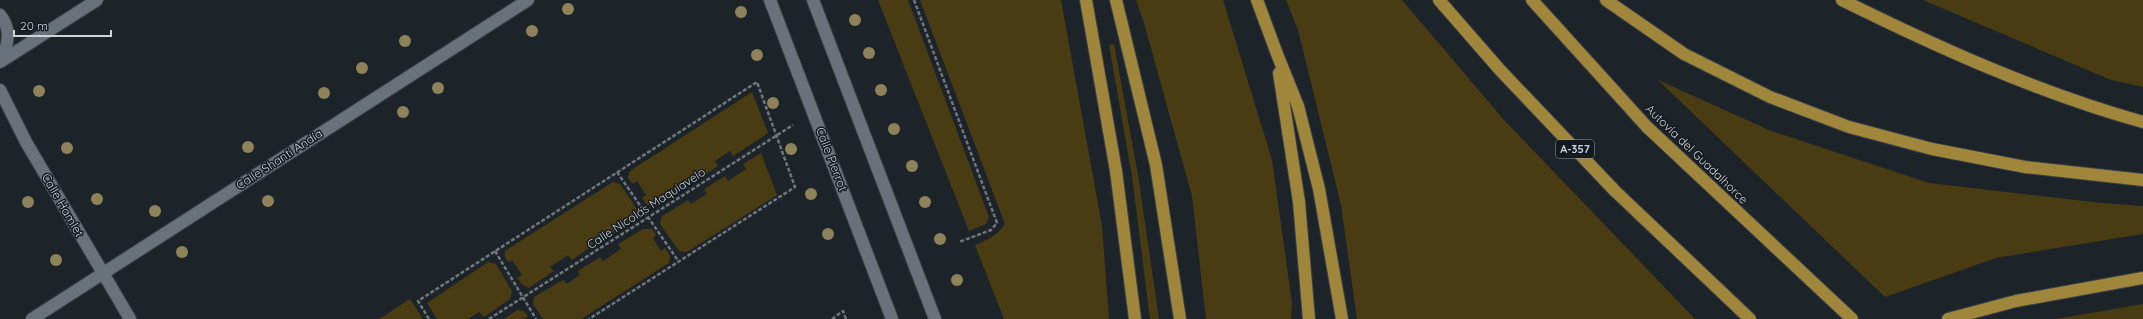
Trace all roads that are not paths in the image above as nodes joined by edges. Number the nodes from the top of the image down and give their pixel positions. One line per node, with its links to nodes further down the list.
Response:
1 (97, 0): 14 (street)
2 (528, 0): 18 (street, Calle Shanti Andía)
3 (770, 0): 22 (street, Calle Pierrot)
4 (813, 0): 23 (street)
5 (1086, 0): 24 (highway)
6 (1116, 0): 25 (highway)
7 (1257, 0): 13 (highway)
8 (1439, 0): 28 (highway, A-357)
9 (1532, 0): 29 (highway, Autovía del Guadalhorce)
10 (1606, 0): 17 (highway)
11 (1842, 0): 16 (highway)
12 (0, 15): 14 (street)
13 (1276, 54): 26 (highway); 27 (highway)
14 (0, 62)
15 (0, 90): 18 (street, Calle Hamlet)
16 (2143, 122)
17 (2143, 180)
18 (102, 273): 20 (street, Calle Shanti Andía); 21 (street, Calle Hamlet)
19 (2143, 278): 30 (highway)
20 (32, 319)
21 (130, 319)
22 (892, 319)
23 (935, 319)
24 (1134, 319)
25 (1180, 319)
26 (1309, 319)
27 (1342, 319)
28 (1750, 319)
29 (1852, 319)
30 (1948, 319)

